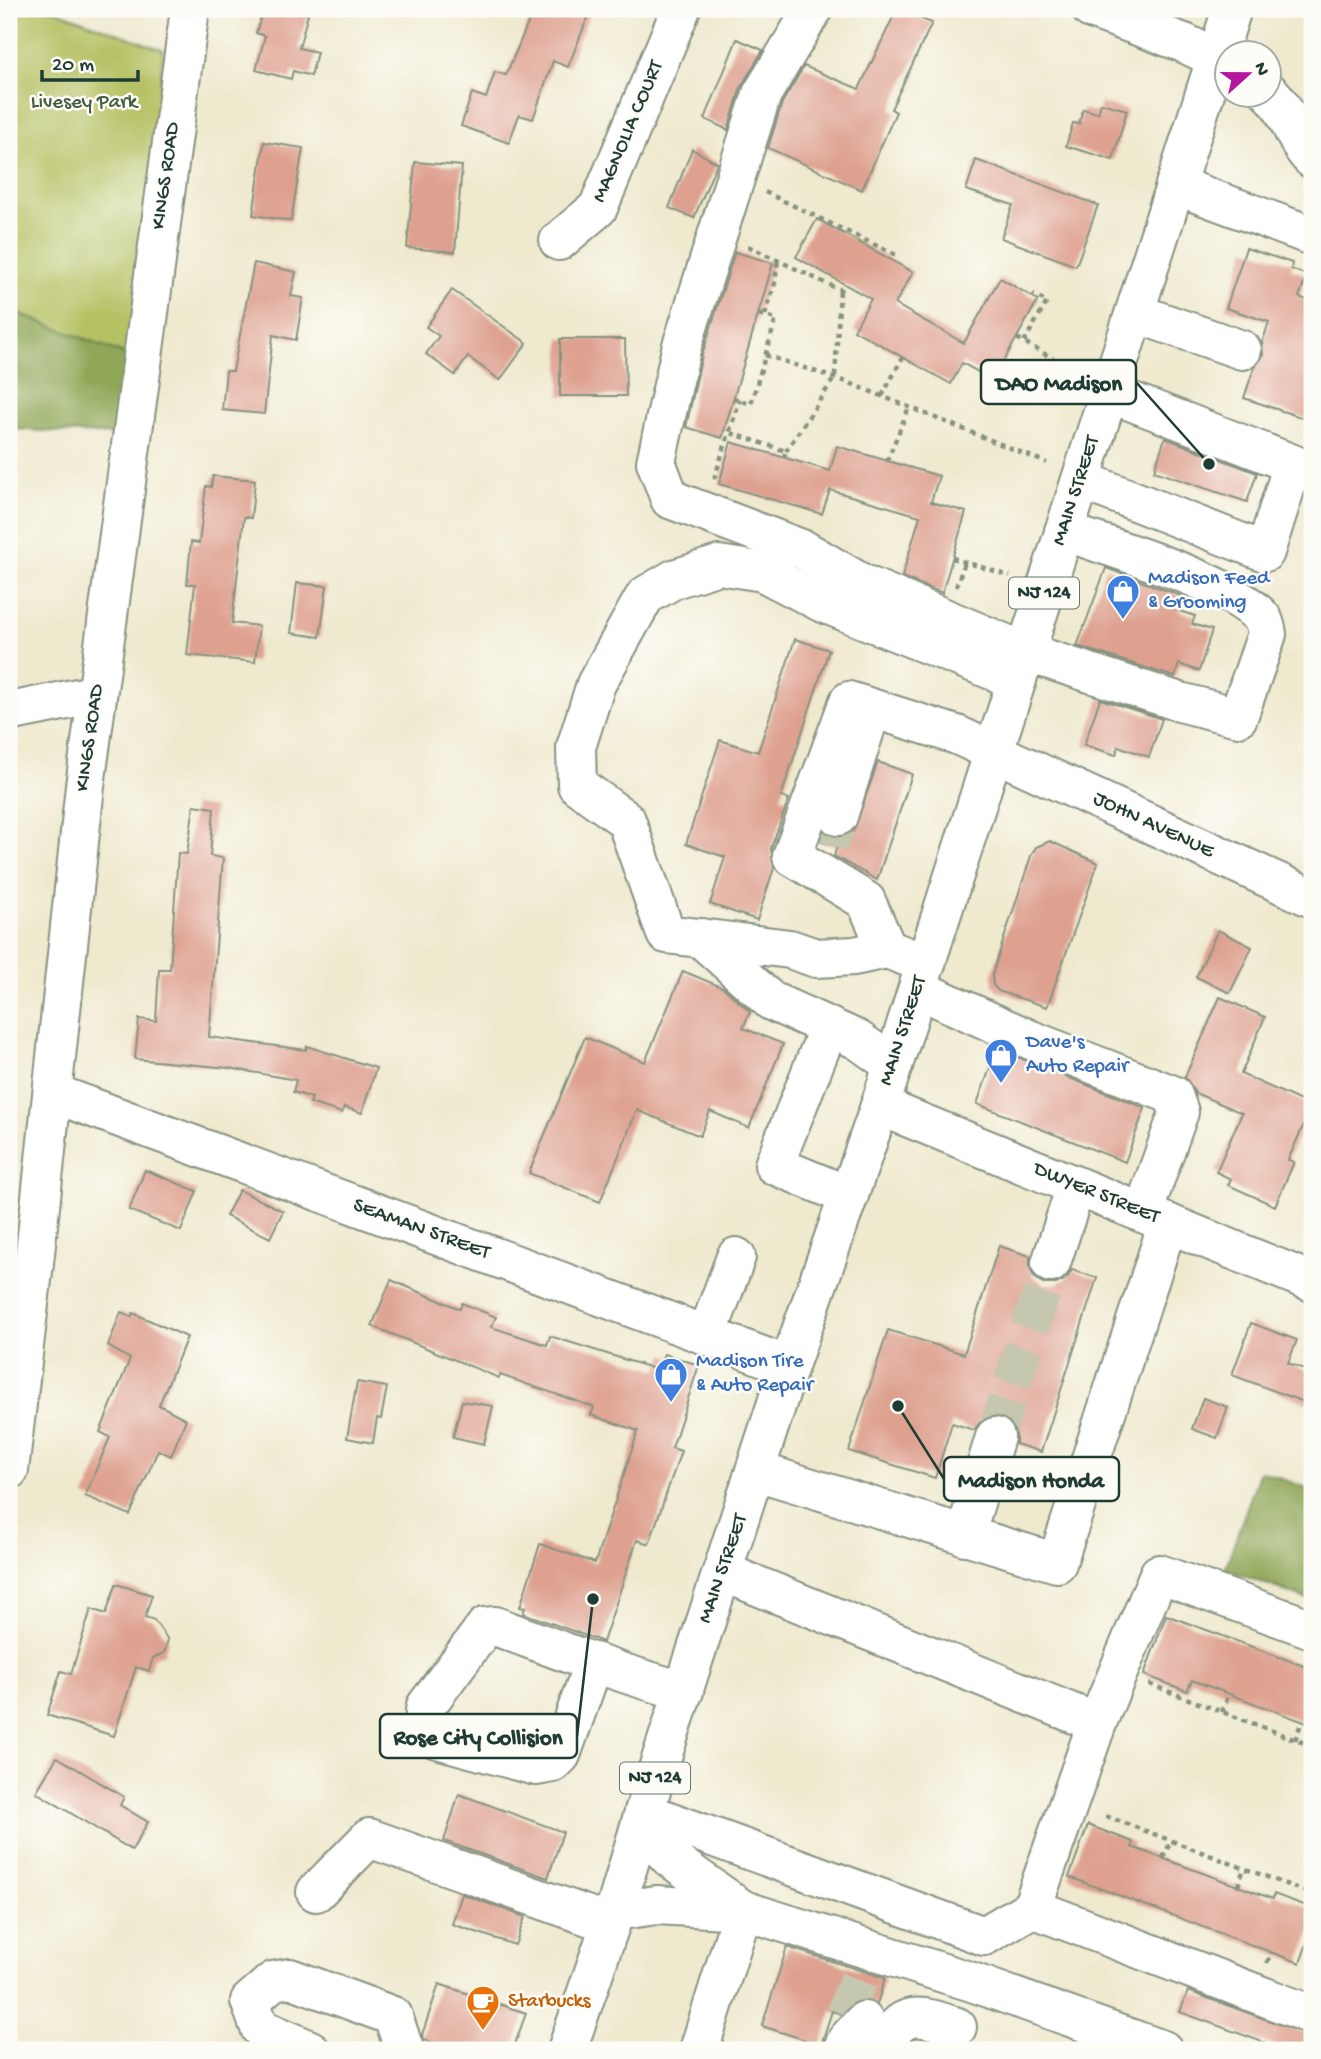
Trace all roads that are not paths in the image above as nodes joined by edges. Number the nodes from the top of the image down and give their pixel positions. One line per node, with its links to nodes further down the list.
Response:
1 (190, 9): 20 (street, KINGS ROAD)
2 (681, 9): 13 (street, MAGNOLIA COURT)
3 (813, 9): 19 (street)
4 (1091, 9): 7 (street)
5 (1232, 9): 6 (street, MAIN STREET / NJ 124)
6 (1226, 38)
7 (1212, 56)
8 (1212, 87): 11 (street, MAIN STREET / NJ 124)
9 (1282, 107): 10 (street)
10 (1312, 159)
11 (1175, 185): 12 (street); 14 (street, MAIN STREET / NJ 124)
12 (1312, 236)
13 (559, 241)
14 (1135, 313): 15 (street); 16 (street, MAIN STREET / NJ 124)
15 (1242, 350)
16 (1092, 382): 17 (street, MAIN STREET / NJ 124); 17 (street)
17 (1081, 480): 18 (street, MAIN STREET / NJ 124)
18 (1064, 531): 19 (street, MAIN STREET / NJ 124); 19 (street)
19 (1021, 666): 23 (street, MAIN STREET / NJ 124); 26 (street)
20 (97, 694): 22 (street); 31 (street, KINGS ROAD)
21 (865, 706): 23 (street, JOHN AVENUE); 24 (street); 24 (street)
22 (9, 712)
23 (994, 753): 25 (street, JOHN AVENUE); 28 (street, MAIN STREET / NJ 124)
24 (823, 842): 27 (street)
25 (1312, 898)
26 (683, 936): 27 (street); 29 (street)
27 (887, 949): 28 (street)
28 (922, 977): 30 (street, MAIN STREET / NJ 124); 35 (street)
29 (828, 1027): 30 (street); 34 (street)
30 (893, 1065): 32 (street, MAIN STREET / NJ 124)
31 (53, 1093): 37 (street, KINGS ROAD); 40 (street, SEAMAN STREET)
32 (880, 1106): 33 (street, DWYER STREET); 34 (street, MAIN STREET / NJ 124)
33 (1076, 1186): 35 (street, DWYER STREET); 38 (street)
34 (849, 1196): 41 (street, MAIN STREET / NJ 124)
35 (1156, 1218): 39 (street, DWYER STREET); 45 (street)
36 (736, 1257): 40 (street)
37 (22, 1263): 43 (street, KINGS ROAD)
38 (1051, 1263)
39 (1312, 1282)
40 (707, 1335): 41 (street, SEAMAN STREET)
41 (789, 1366): 44 (street, MAIN STREET / NJ 124)
42 (995, 1437): 45 (street)
43 (9, 1470)
44 (756, 1471): 45 (street); 46 (street, MAIN STREET / NJ 124)
45 (965, 1536)
46 (723, 1572): 49 (street, MAIN STREET / NJ 124); 50 (street)
47 (1312, 1629): 50 (street)
48 (594, 1662): 49 (street)
49 (684, 1691): 51 (street, MAIN STREET / NJ 124)
50 (1097, 1723): 53 (street)
51 (642, 1819): 53 (street); 54 (street); 55 (street, MAIN STREET / NJ 124)
52 (316, 1892): 55 (street)
53 (1032, 1908): 57 (street)
54 (743, 1910): 55 (street); 56 (street); 63 (street)
55 (611, 1917): 62 (street, MAIN STREET / NJ 124)
56 (972, 1982): 59 (street); 64 (street)
57 (1312, 2015)
58 (856, 2035): 59 (street)
59 (953, 2039)
60 (310, 2050): 61 (street)
61 (405, 2050)
62 (567, 2050)
63 (699, 2050)
64 (1164, 2050)

